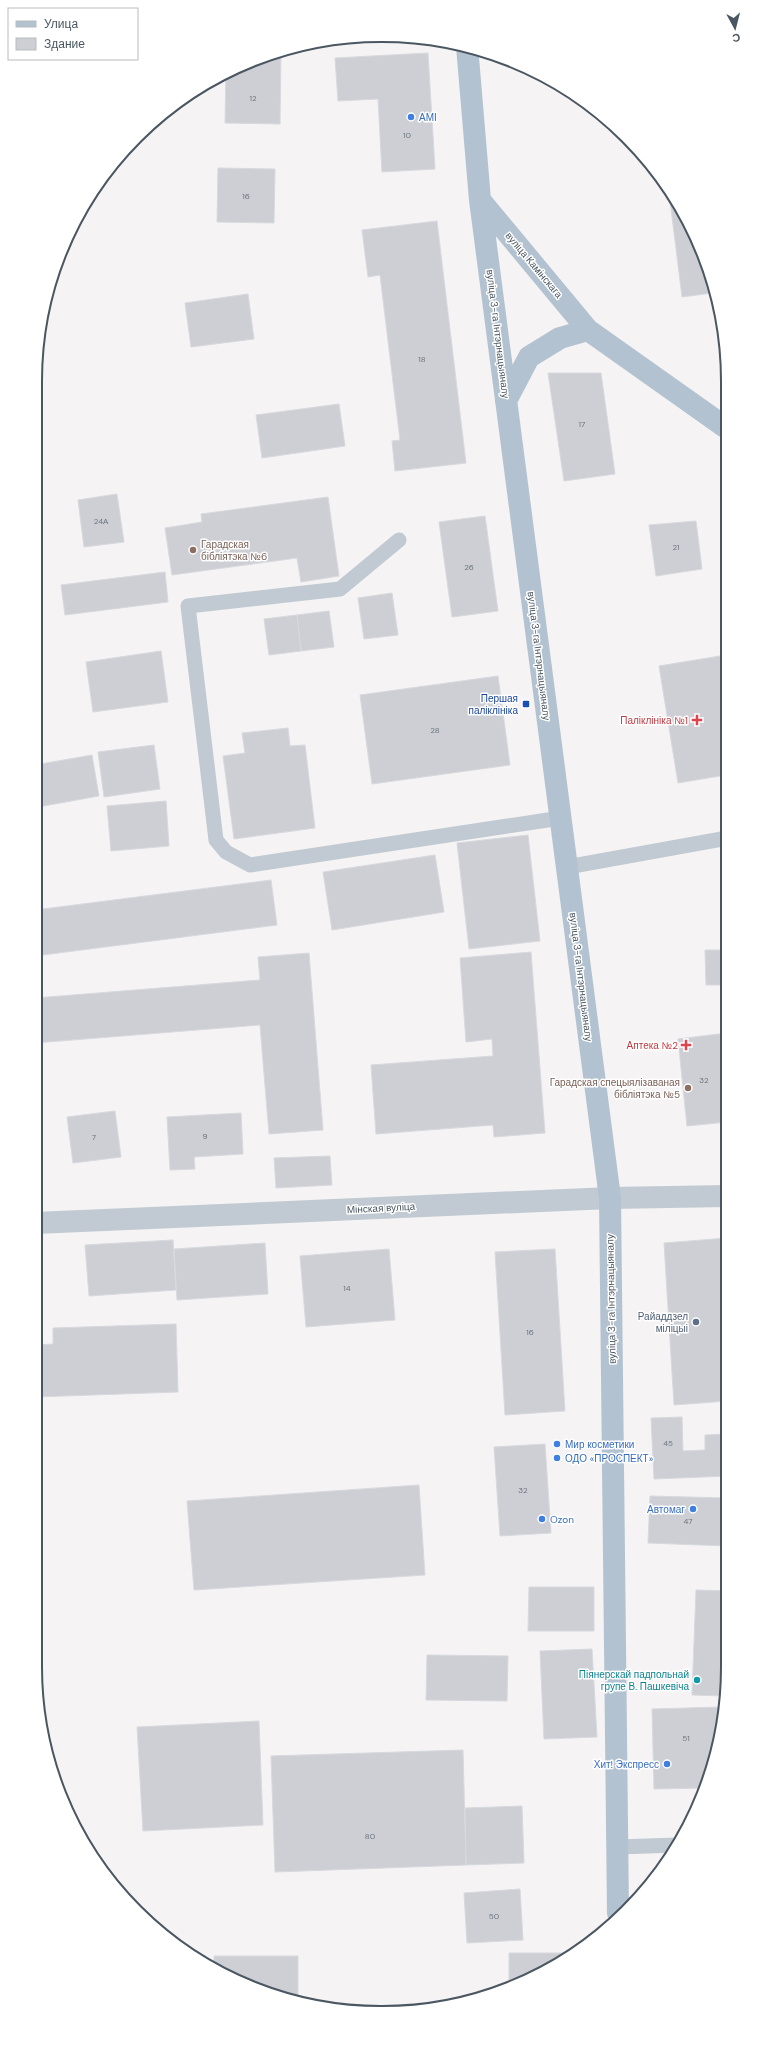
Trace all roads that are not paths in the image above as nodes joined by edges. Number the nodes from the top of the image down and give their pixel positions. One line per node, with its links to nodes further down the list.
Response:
1 (468, 54): 2 (main road, вуліца 3-га Інтэрнацыяналу)
2 (480, 200): 3 (main road, вуліца Камінскага); 4 (main road, вуліца 3-га Інтэрнацыяналу)
3 (588, 330): 4 (main road); 5 (main road, вуліца Камінскага)
4 (506, 401): 7 (main road, вуліца 3-га Інтэрнацыяналу)
5 (721, 424)
6 (399, 540): 7 (lane)
7 (561, 818): 9 (main road, вуліца 3-га Інтэрнацыяналу)
8 (721, 839): 9 (lane)
9 (567, 867): 11 (main road, вуліца 3-га Інтэрнацыяналу)
10 (721, 1196): 11 (street, Мінская вуліца)
11 (610, 1198): 12 (street, Мінская вуліца); 14 (main road, вуліца 3-га Інтэрнацыяналу)
12 (42, 1223)
13 (670, 1845): 14 (lane)
14 (618, 1847): 15 (main road, вуліца 3-га Інтэрнацыяналу)
15 (618, 1911)

